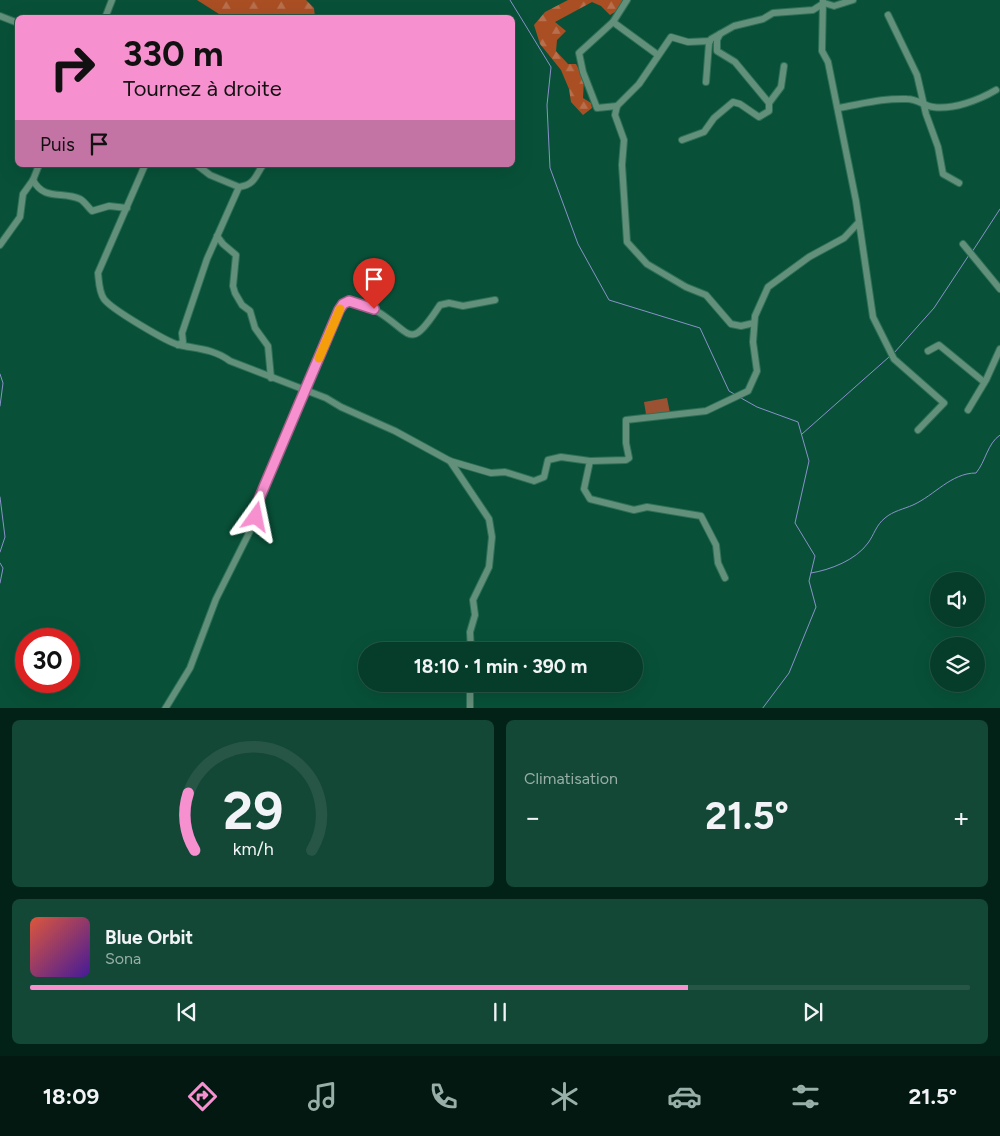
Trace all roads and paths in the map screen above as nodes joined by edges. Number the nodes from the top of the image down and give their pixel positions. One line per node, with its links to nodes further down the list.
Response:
1 (112, 0): 5 (street)
2 (628, 0): 9 (street)
3 (853, 0): 4 (street)
4 (823, 1): 10 (street); 19 (street)
5 (106, 15)
6 (888, 15): 17 (street)
7 (0, 16): 8 (street)
8 (15, 22)
9 (613, 22): 12 (street); 18 (street)
10 (722, 31): 11 (street); 16 (street)
11 (710, 41): 12 (street); 14 (street)
12 (658, 55): 18 (street)
13 (784, 66): 16 (street)
14 (706, 82)
15 (996, 90): 17 (street)
16 (769, 103): 20 (street)
17 (925, 103): 19 (street); 26 (street)
18 (617, 106): 35 (street)
19 (838, 108): 29 (street)
20 (682, 140)
21 (38, 167): 25 (street)
22 (144, 167): 28 (street)
23 (200, 167): 27 (street)
24 (262, 167): 27 (street)
25 (33, 180): 28 (street); 31 (street)
26 (959, 183)
27 (239, 187): 30 (street)
28 (127, 208): 36 (street)
29 (859, 222): 35 (street); 43 (street)
30 (217, 236): 36 (street); 39 (street)
31 (0, 244)
32 (963, 244): 33 (street)
33 (1000, 289)
34 (495, 300): 41 (street)
35 (754, 323): 45 (street)
36 (178, 344): 39 (street)
37 (1000, 349): 40 (street)
38 (928, 351): 40 (street)
39 (271, 378): 41 (street)
40 (984, 382): 42 (street)
41 (304, 391): 44 (street); 49 (street)
42 (968, 410)
43 (918, 430)
44 (450, 461): 45 (street); 47 (street)
45 (590, 461): 46 (street)
46 (725, 578)
47 (471, 642)
48 (470, 692): 50 (street)
49 (166, 708)
50 (470, 708)

